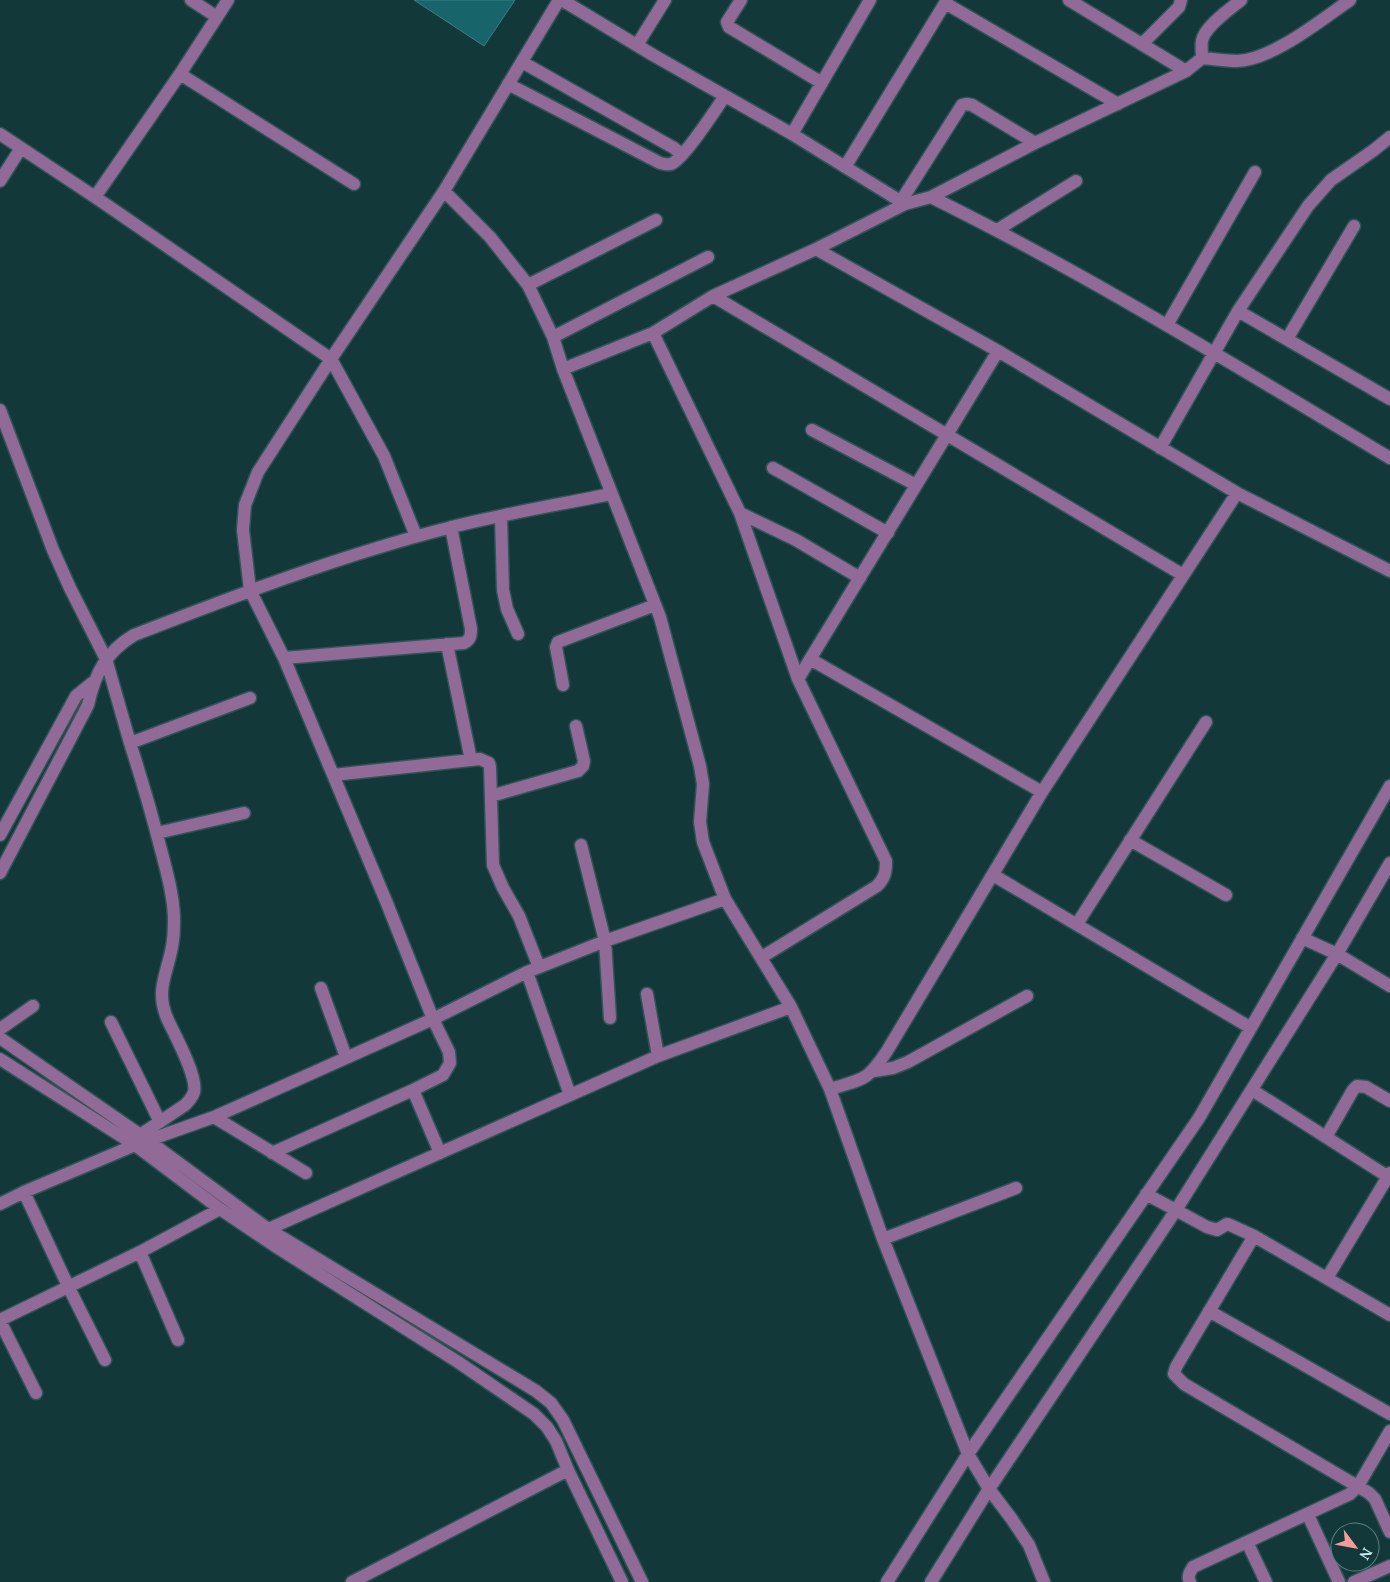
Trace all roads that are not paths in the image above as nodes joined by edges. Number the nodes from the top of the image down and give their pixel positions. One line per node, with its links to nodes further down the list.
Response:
1 (191, 0): 12 (street)
2 (228, 0): 12 (street)
3 (561, 0): 14 (street); 16 (street)
4 (665, 0): 14 (street)
5 (741, 0): 19 (street)
6 (870, 0): 19 (street)
7 (1069, 0): 13 (street)
8 (1182, 0): 13 (street)
9 (1241, 0): 15 (street)
10 (1350, 0): 15 (street)
11 (946, 1): 22 (street); 29 (street)
12 (217, 17): 18 (street)
13 (1142, 44): 17 (street)
14 (637, 45): 21 (street)
15 (1202, 58): 17 (street)
16 (522, 62): 20 (street); 28 (street)
17 (1186, 71): 22 (street)
18 (180, 74): 33 (street); 35 (street)
19 (822, 83): 24 (street)
20 (508, 84): 28 (street); 34 (street)
21 (725, 96): 24 (street); 28 (street)
22 (1118, 104): 26 (street)
23 (0, 134): 27 (street)
24 (792, 134): 29 (street)
25 (1390, 137): 45 (street)
26 (1035, 143): 36 (street); 37 (street)
27 (21, 148): 31 (street); 35 (street)
28 (682, 155)
29 (845, 167): 37 (street)
30 (1255, 172): 46 (street)
31 (0, 181)
32 (1076, 181): 40 (street)
33 (354, 184)
34 (444, 191): 43 (street); 52 (street)
35 (95, 197): 52 (street)
36 (931, 198): 37 (street); 40 (street)
37 (903, 203): 41 (street)
38 (656, 220): 43 (street)
39 (1354, 226): 49 (street)
40 (997, 230): 46 (street)
41 (816, 248): 44 (street); 50 (street)
42 (708, 257): 48 (street)
43 (528, 285): 48 (street)
44 (713, 296): 47 (street); 57 (street)
45 (1238, 311): 49 (street); 51 (street)
46 (1167, 325): 51 (street)
47 (653, 333): 53 (street); 64 (street)
48 (553, 337): 53 (street)
49 (1286, 339): 54 (street)
50 (998, 351): 57 (street); 58 (street)
51 (1214, 353): 58 (street); 59 (street)
52 (330, 359): 68 (street); 72 (street)
53 (563, 369): 63 (street)
54 (1390, 399)
55 (0, 410): 77 (street)
56 (812, 430): 61 (street)
57 (947, 435): 61 (street); 70 (street)
58 (1160, 448): 62 (street)
59 (1390, 458)
60 (773, 468): 67 (street)
61 (916, 485): 67 (street)
62 (1237, 493): 69 (street); 70 (street)
63 (611, 494): 65 (street); 73 (street)
64 (740, 513): 71 (street); 79 (street)
65 (501, 517): 66 (street); 74 (street)
66 (451, 527): 68 (street); 75 (street)
67 (888, 533): 71 (street)
68 (416, 536): 72 (street)
69 (1390, 571)
70 (1183, 575): 89 (street)
71 (860, 578): 78 (street)
72 (250, 590): 76 (street); 77 (street)
73 (655, 605): 81 (street); 100 (street)
74 (518, 634)
75 (447, 644): 76 (street); 86 (street)
76 (284, 658): 87 (street)
77 (106, 659): 80 (street); 85 (street)
78 (810, 659): 79 (street); 89 (street)
79 (798, 678): 105 (street)
80 (92, 683): 93 (street); 97 (street)
81 (563, 685)
82 (250, 698): 85 (street)
83 (1206, 722): 94 (street)
84 (576, 726): 90 (street)
85 (130, 743): 92 (street)
86 (471, 760): 87 (street); 90 (street)
87 (333, 774): 115 (street)
88 (1390, 786): 102 (street)
89 (1042, 792): 98 (street)
90 (491, 796): 106 (street)
91 (244, 813): 92 (street)
92 (157, 833): 130 (street)
93 (0, 835)
94 (1130, 840): 99 (street); 101 (street)
95 (581, 845): 103 (street)
96 (1390, 863): 104 (street)
97 (0, 873)
98 (993, 875): 101 (street); 123 (street)
99 (1226, 895)
100 (725, 899): 103 (street); 105 (street)
101 (1076, 924): 118 (street)
102 (1302, 938): 104 (street); 118 (street)
103 (605, 942): 106 (street); 114 (street)
104 (1337, 954): 108 (street); 126 (street)
105 (762, 957): 113 (street)
106 (539, 967): 107 (street)
107 (527, 972): 115 (street); 127 (street)
108 (1390, 986)
109 (321, 988): 121 (street)
110 (647, 994): 120 (street)
111 (1027, 996): 123 (street)
112 (32, 1006): 117 (street)
113 (791, 1007): 120 (street); 124 (street)
114 (610, 1018)
115 (433, 1019): 121 (street); 125 (street)
116 (111, 1022): 130 (street)
117 (0, 1028)
118 (1251, 1028): 139 (street)
119 (0, 1038): 132 (street)
120 (658, 1056): 127 (street)
121 (346, 1057): 129 (street)
122 (0, 1059): 132 (street)
123 (874, 1071): 124 (street)
124 (830, 1089): 145 (street)
125 (413, 1090): 133 (street); 134 (street)
126 (1252, 1090): 131 (street); 142 (street)
127 (570, 1095): 134 (street)
128 (1390, 1101): 131 (street)
129 (214, 1117): 132 (street); 133 (street)
130 (160, 1122): 132 (street)
131 (1326, 1137): 136 (street)
132 (141, 1140): 138 (street); 141 (street); 143 (street)
133 (272, 1153): 135 (street)
134 (440, 1153): 143 (street)
135 (306, 1173)
136 (1389, 1176): 147 (street)
137 (1016, 1188): 145 (street)
138 (24, 1192): 140 (street); 148 (street)
139 (1146, 1194): 142 (street); 159 (street)
140 (0, 1204)
141 (220, 1209): 143 (street); 146 (street)
142 (1176, 1210): 144 (street); 162 (street)
143 (262, 1232): 154 (street); 156 (street)
144 (1254, 1236): 147 (street); 149 (street)
145 (883, 1239): 159 (street)
146 (140, 1252): 148 (street); 152 (street)
147 (1327, 1278): 150 (street)
148 (69, 1288): 151 (street); 153 (street)
149 (1209, 1311): 157 (street); 161 (street)
150 (1390, 1315)
151 (0, 1320): 155 (street)
152 (178, 1340)
153 (105, 1360)
154 (536, 1391): 156 (street); 169 (street)
155 (36, 1393)
156 (524, 1407): 160 (street)
157 (1390, 1414)
158 (1390, 1431): 161 (street)
159 (968, 1454): 162 (street); 170 (street)
160 (568, 1470): 167 (street); 168 (street)
161 (1358, 1486): 163 (street); 164 (street)
162 (989, 1489): 171 (street); 172 (street)
163 (1308, 1514): 165 (street); 175 (street)
164 (1390, 1532)
165 (1247, 1542): 173 (street); 174 (street)
166 (1390, 1566): 176 (street)
167 (352, 1582)
168 (622, 1582)
169 (642, 1582)
170 (887, 1582)
171 (930, 1582)
172 (1044, 1582)
173 (1190, 1582)
174 (1266, 1582)
175 (1339, 1582)
176 (1354, 1582)

